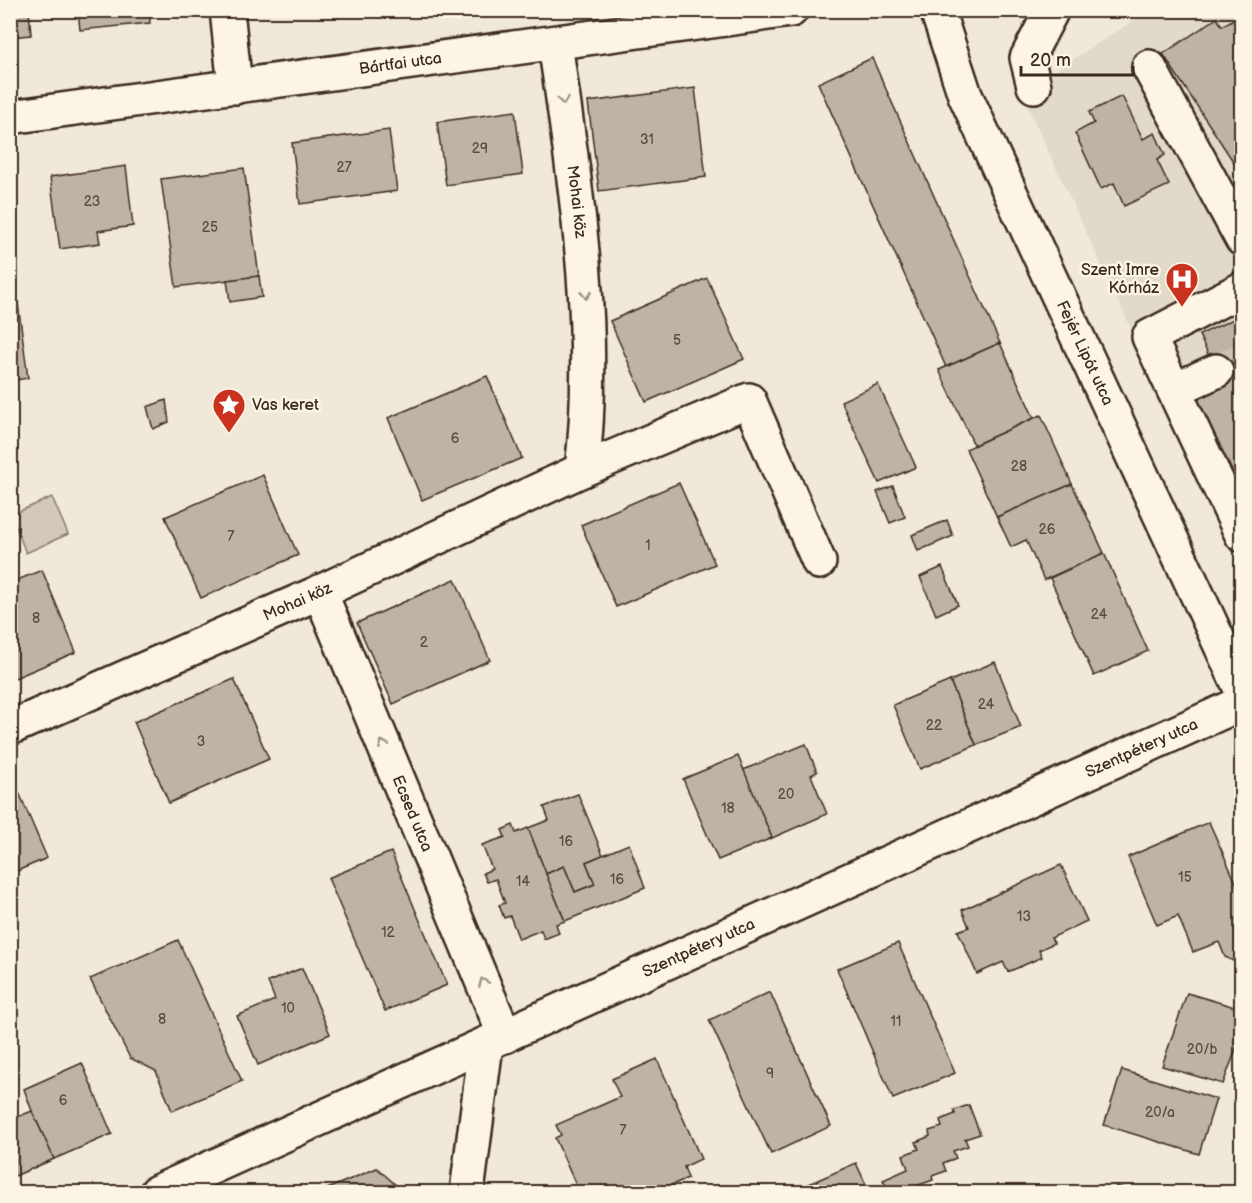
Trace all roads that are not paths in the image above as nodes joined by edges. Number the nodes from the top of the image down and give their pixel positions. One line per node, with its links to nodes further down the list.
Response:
1 (227, 10): 8 (street)
2 (791, 10): 5 (street, Bártfai utca)
3 (937, 10): 18 (street, Fejér Lipót utca)
4 (1052, 10): 7 (street)
5 (555, 43): 8 (street, Bártfai utca); 14 (street, Mohai köz, one-way to 14)
6 (1149, 67): 10 (street)
7 (1034, 86)
8 (235, 87): 9 (street, Bártfai utca)
9 (10, 117)
10 (1242, 239)
11 (1242, 289): 13 (street)
12 (1216, 371): 13 (street)
13 (1174, 390): 15 (street)
14 (582, 470): 16 (street, Mohai köz); 17 (street, Mohai köz)
15 (1242, 535)
16 (819, 562)
17 (320, 592): 20 (street, Mohai köz); 21 (street, Ecsed utca, one-way to 17)
18 (1242, 691)
19 (1242, 704): 21 (street, Szentpétery utca)
20 (10, 728)
21 (495, 1040): 22 (street, Szentpétery utca); 23 (street, Ecsed utca)
22 (157, 1192)
23 (467, 1192)

